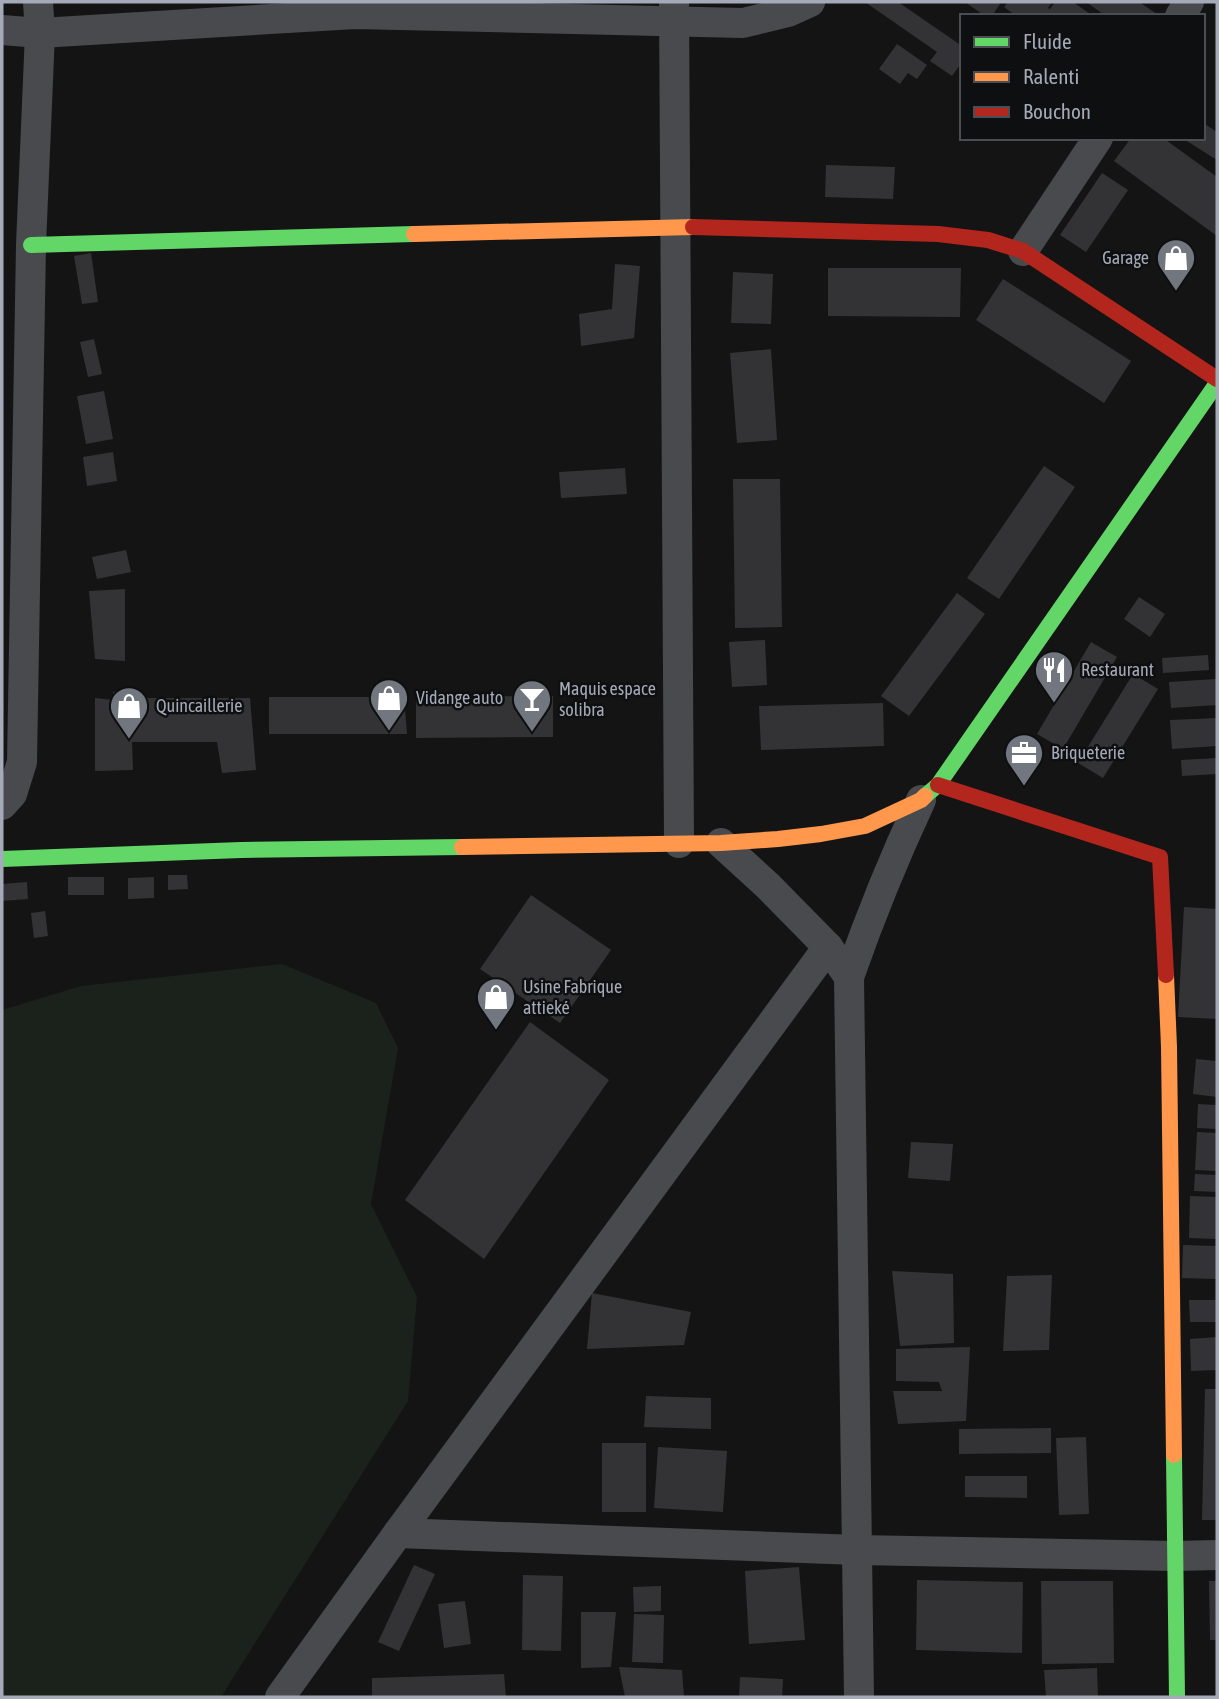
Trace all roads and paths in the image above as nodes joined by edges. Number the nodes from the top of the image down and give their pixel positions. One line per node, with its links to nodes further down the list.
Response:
1 (38, 2): 6 (street)
2 (810, 2): 4 (street)
3 (355, 8): 4 (street); 6 (street)
4 (674, 12): 8 (street)
5 (2, 30): 6 (street)
6 (40, 33): 9 (street)
7 (1097, 140): 10 (street)
8 (675, 226): 9 (street); 10 (street); 14 (street)
9 (31, 245): 13 (street)
10 (1023, 251): 11 (street)
11 (1217, 381): 12 (street)
12 (929, 793): 15 (street); 18 (street); 22 (street)
13 (2, 805)
14 (679, 843): 15 (street); 16 (street)
15 (721, 843): 17 (street)
16 (2, 859)
17 (828, 947): 18 (street); 19 (street)
18 (849, 977): 20 (street)
19 (398, 1533): 20 (street); 23 (street)
20 (857, 1550): 22 (street); 24 (street)
21 (1217, 1555): 22 (street)
22 (1175, 1556): 25 (street)
23 (280, 1697)
24 (859, 1697)
25 (1177, 1697)

